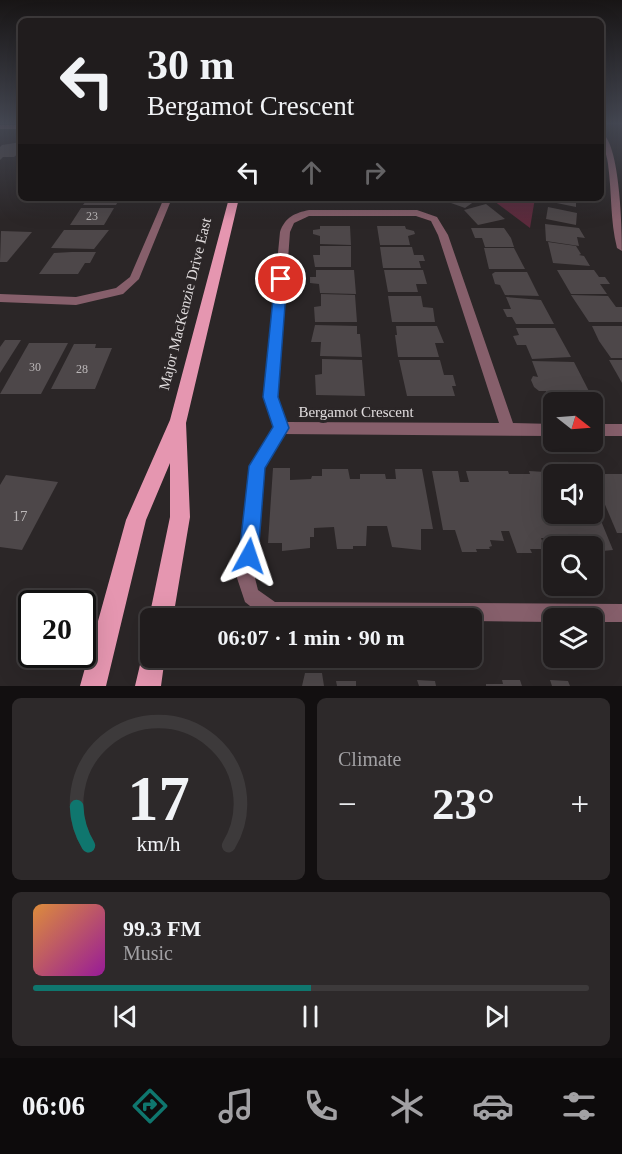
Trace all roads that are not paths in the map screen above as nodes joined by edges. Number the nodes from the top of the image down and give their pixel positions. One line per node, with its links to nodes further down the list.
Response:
1 (619, 155): 4 (street)
2 (167, 201): 5 (street)
3 (233, 201): 6 (main road, Major MacKenzie Drive East)
4 (622, 248)
5 (0, 298)
6 (179, 420): 12 (main road, Major MacKenzie Drive East); 15 (main road, Major MacKenzie Drive East)
7 (281, 428): 8 (street, Bergamot Crescent); 8 (street, Bergamot Crescent); 13 (street)
8 (508, 430): 9 (street, Bergamot Crescent)
9 (543, 430)
10 (603, 430): 11 (street)
11 (622, 430)
12 (163, 608)
13 (622, 613)
14 (151, 668): 16 (main road)
15 (93, 686)
16 (148, 686)

